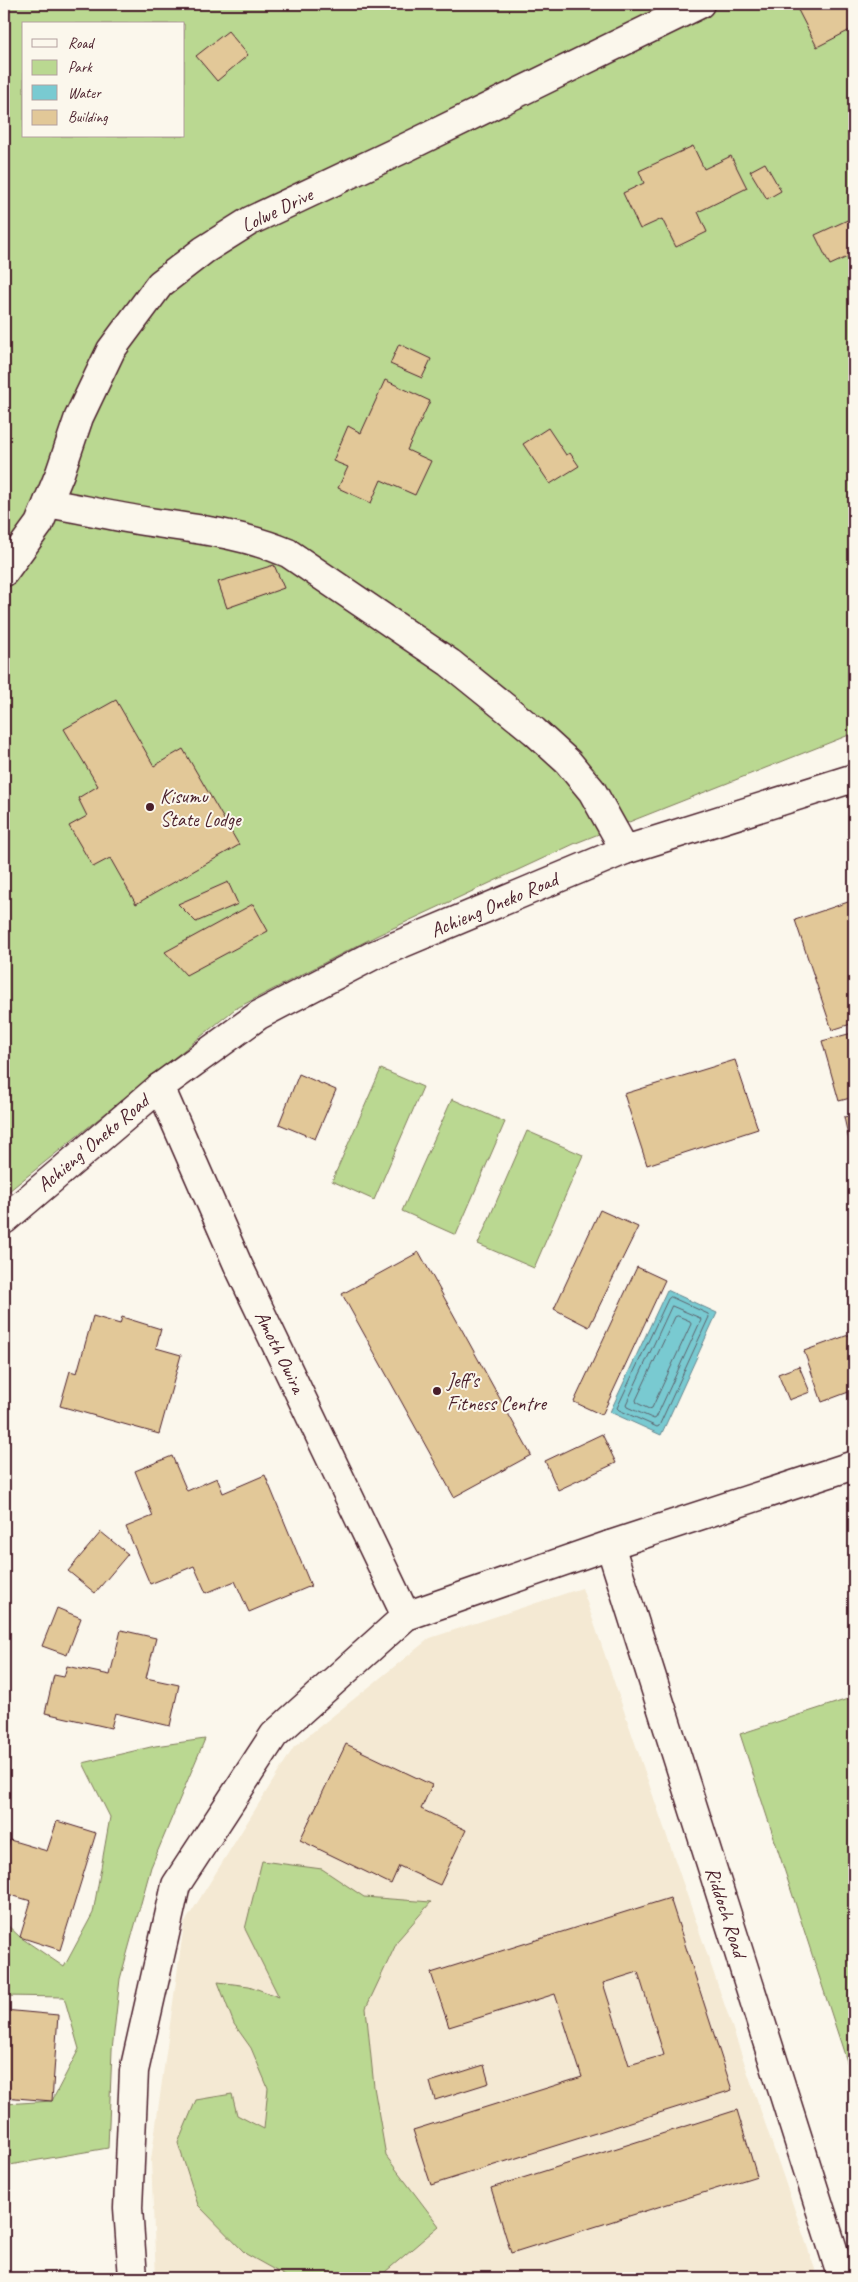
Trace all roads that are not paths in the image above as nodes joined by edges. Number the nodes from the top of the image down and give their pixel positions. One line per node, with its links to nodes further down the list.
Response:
1 (700, 4): 2 (street, Lolwe Drive)
2 (48, 503): 3 (street, Lolwe Drive); 5 (street)
3 (4, 572)
4 (854, 778): 5 (street, Achieng Oneko Road)
5 (625, 850): 6 (street, Achieng Oneko Road)
6 (160, 1087): 7 (street, Achieng' Oneko Road); 10 (street, Amoth Owira)
7 (4, 1220)
8 (854, 1465): 9 (street)
9 (610, 1545): 10 (street); 12 (street, Riddoch Road)
10 (406, 1616): 11 (street)
11 (133, 2278)
12 (842, 2278)

